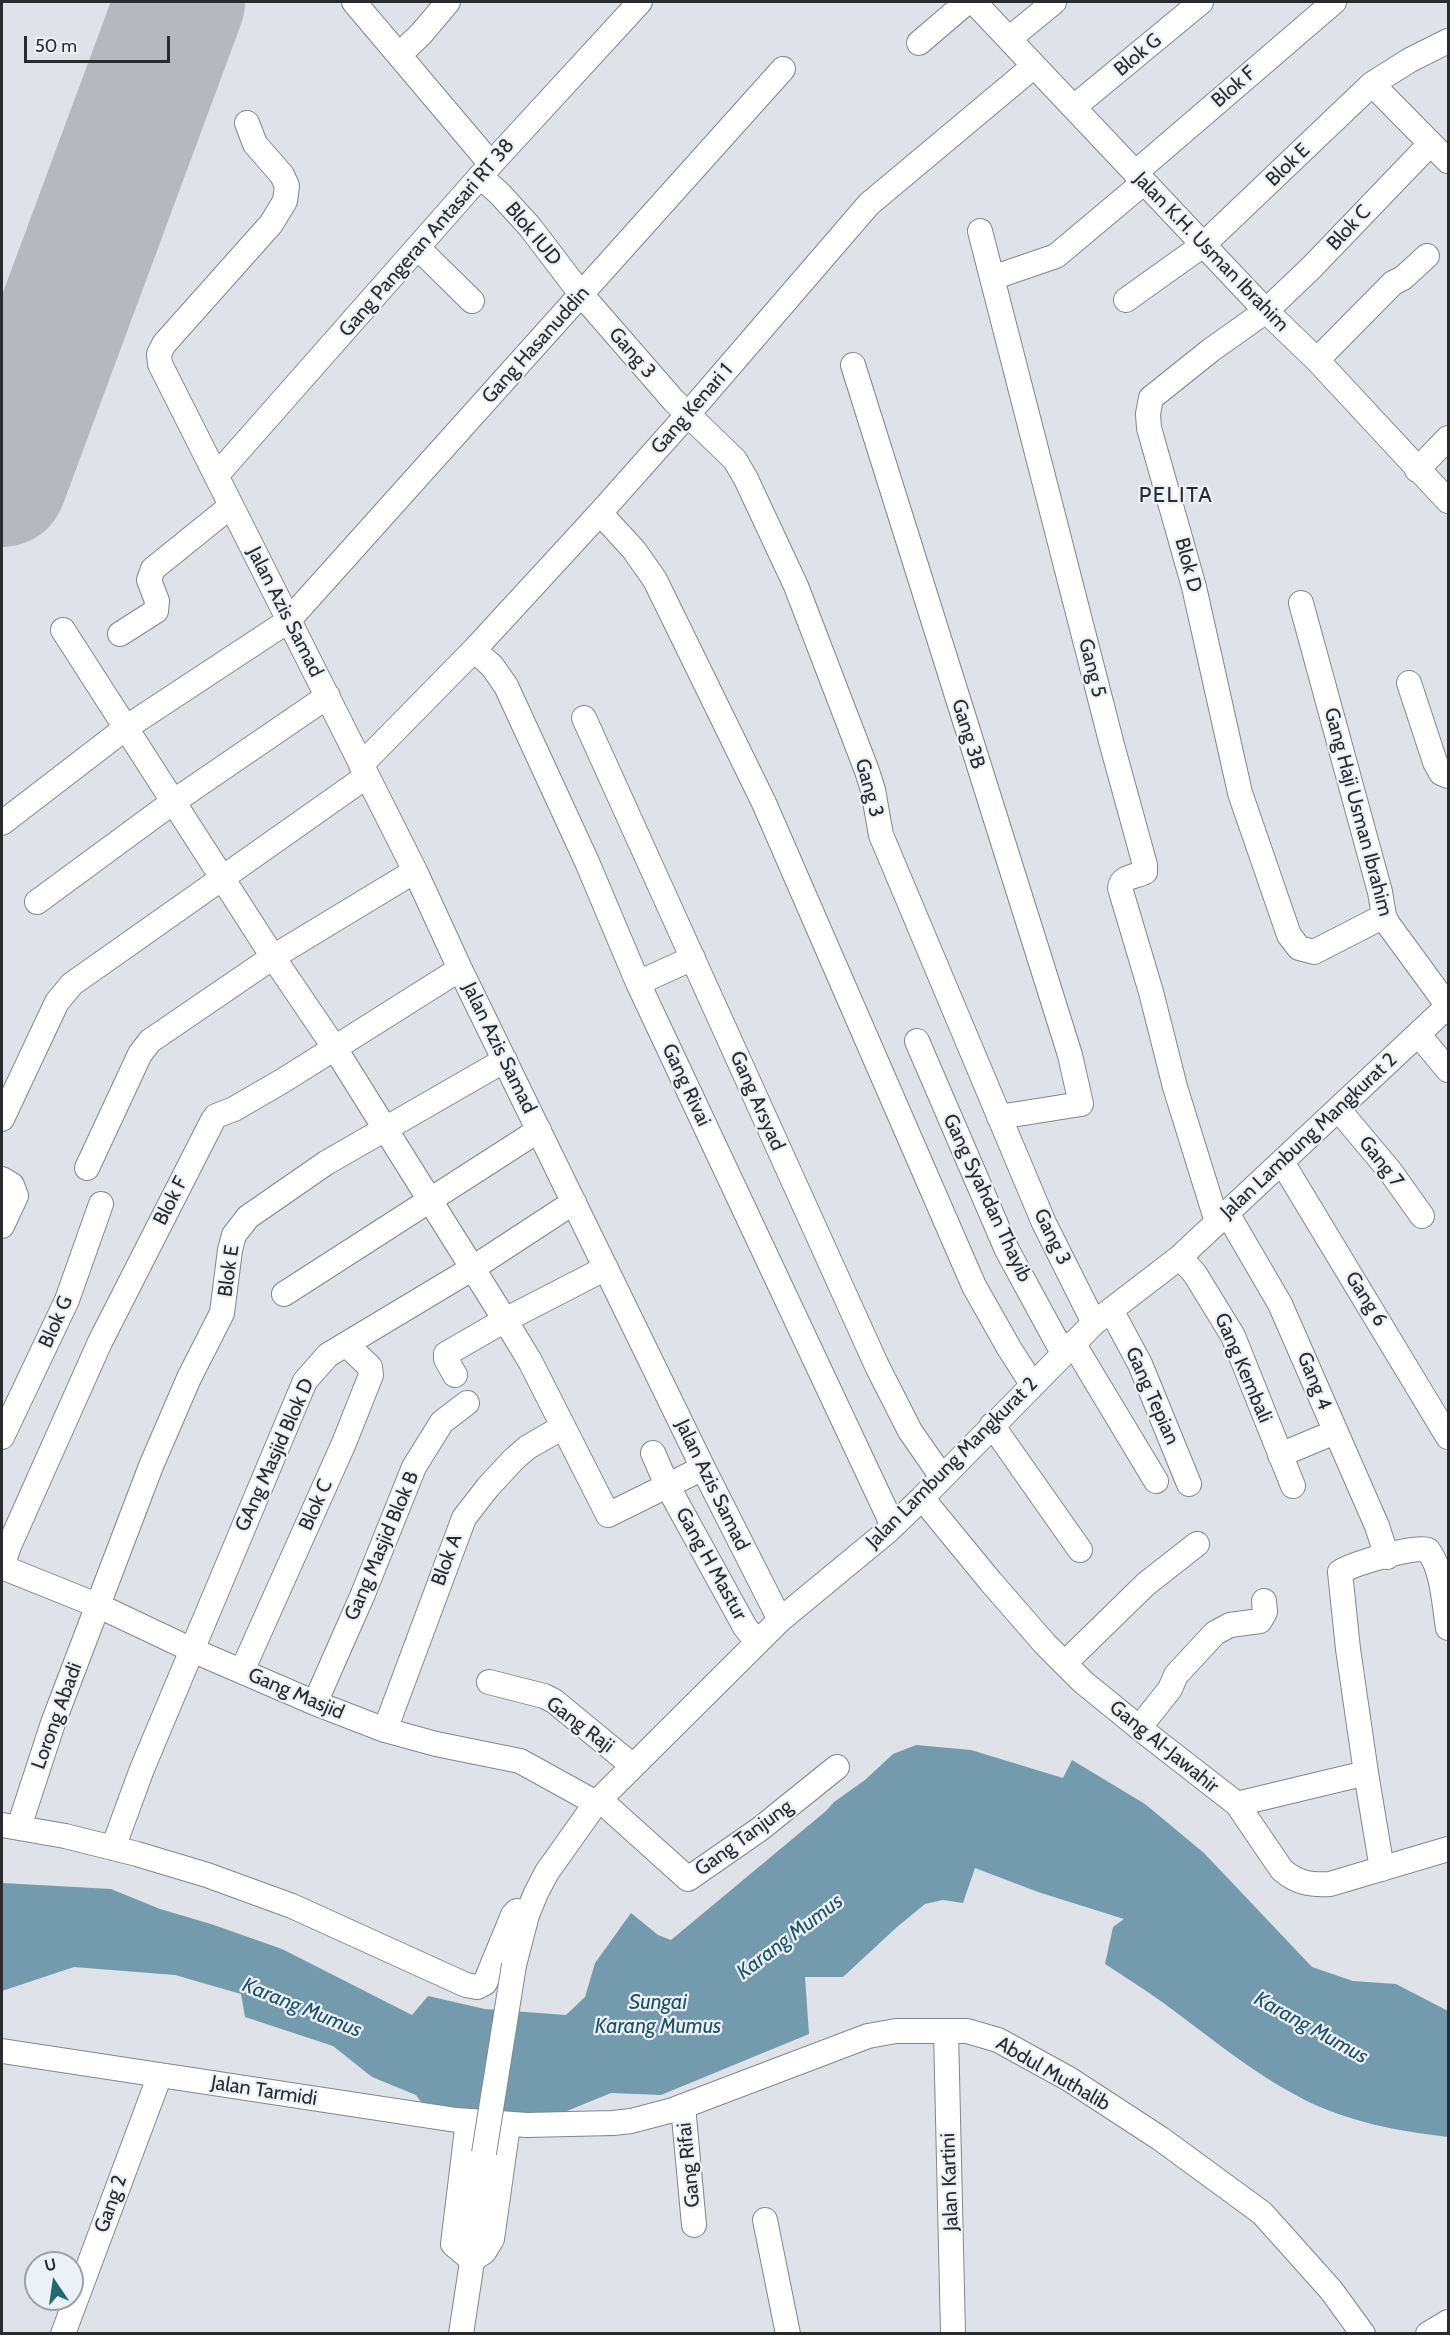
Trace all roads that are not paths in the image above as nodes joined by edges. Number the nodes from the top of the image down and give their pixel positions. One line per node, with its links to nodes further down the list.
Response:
1 (354, 2): 12 (street, Blok IUD)
2 (448, 2): 12 (street)
3 (640, 2): 20 (street, Gang Pangeran Antasari RT 38)
4 (967, 2): 11 (street)
5 (974, 2): 9 (street, Jalan K.H. Usman Ibrahim)
6 (1054, 2): 9 (street)
7 (1201, 2): 16 (street, Blok G)
8 (1334, 2): 21 (street, Blok F)
9 (1009, 39): 13 (street, Jalan K.H. Usman Ibrahim)
10 (1449, 41): 15 (street, Blok E)
11 (919, 43)
12 (399, 55): 20 (street, Blok IUD)
13 (1034, 66): 16 (street, Jalan K.H. Usman Ibrahim); 33 (street, Gang Kenari 1)
14 (783, 69): 27 (street, Gang Hasanuddin)
15 (1372, 84): 18 (street); 23 (street, Blok E)
16 (1074, 107): 21 (street, Jalan K.H. Usman Ibrahim)
17 (247, 123): 36 (street, Jalan Azis Samad)
18 (1430, 144): 19 (street); 30 (street, Blok C)
19 (1449, 162)
20 (486, 171): 24 (street, Gang Pangeran Antasari RT 38); 27 (street, Blok IUD)
21 (1139, 178): 23 (street, Jalan K.H. Usman Ibrahim); 26 (street, Blok F)
22 (980, 231): 26 (street, Gang 5)
23 (1203, 245): 28 (street, Blok E); 30 (street, Jalan K.H. Usman Ibrahim)
24 (418, 248): 29 (street); 36 (street, Gang Pangeran Antasari RT 38)
25 (1427, 256): 31 (street)
26 (992, 278): 67 (street, Gang 5)
27 (581, 294): 33 (street, Gang 3); 41 (street, Gang Hasanuddin)
28 (1126, 300)
29 (472, 301)
30 (1266, 311): 31 (street, Jalan K.H. Usman Ibrahim); 56 (street, Blok D)
31 (1317, 360): 35 (street, Jalan K.H. Usman Ibrahim)
32 (853, 365): 69 (street, Gang 3B)
33 (689, 413): 39 (street, Gang Kenari 1); 69 (street, Gang 3)
34 (1449, 438): 35 (street)
35 (1418, 470): 37 (street, Jalan K.H. Usman Ibrahim)
36 (216, 476): 38 (street, Jalan Azis Samad)
37 (1449, 501)
38 (231, 506): 41 (street, Jalan Azis Samad); 43 (street)
39 (600, 513): 44 (street, Gang Kenari 1); 91 (street)
40 (1301, 603): 56 (street, Gang Haji Usman Ibrahim)
41 (288, 621): 46 (street, Jalan Azis Samad); 48 (street, Gang Hasanuddin)
42 (63, 630): 48 (street)
43 (120, 634)
44 (474, 650): 49 (street, Gang Kenari 1); 60 (street, Gang Rivai)
45 (1409, 683): 50 (street)
46 (328, 696): 49 (street, Jalan Azis Samad); 51 (street)
47 (584, 717): 58 (street, Gang Arsyad)
48 (127, 727): 51 (street); 52 (street, Gang Hasanuddin)
49 (364, 770): 53 (street, Jalan Azis Samad); 54 (street, Gang Kenari 1)
50 (1449, 776)
51 (173, 802): 54 (street); 55 (street)
52 (2, 824)
53 (415, 871): 57 (street); 59 (street, Jalan Azis Samad)
54 (221, 877): 57 (street); 70 (street, Gang Kenari 1)
55 (37, 902)
56 (1384, 916): 61 (street, Gang Haji Usman Ibrahim)
57 (273, 957): 64 (street); 74 (street)
58 (693, 958): 60 (street); 101 (street, Gang Arsyad)
59 (460, 969): 64 (street, Blok F); 65 (street, Jalan Azis Samad)
60 (638, 983): 107 (street, Gang Rivai)
61 (1448, 1006): 62 (street, Jalan Lambung Mangkurat 2)
62 (1418, 1034): 66 (street); 68 (street, Jalan Lambung Mangkurat 2)
63 (917, 1041): 89 (street, Gang Syahdan Thayib)
64 (334, 1047): 71 (street); 111 (street, Blok F)
65 (505, 1060): 71 (street, Blok E); 72 (street, Jalan Azis Samad)
66 (1449, 1070)
67 (1175, 1087): 80 (street, Gang 4)
68 (1338, 1109): 73 (street, Jalan Lambung Mangkurat 2); 79 (street, Gang 7)
69 (999, 1118): 86 (street, Gang 3)
70 (2, 1119)
71 (385, 1129): 76 (street); 113 (street, Blok E)
72 (539, 1130): 76 (street); 77 (street, Jalan Azis Samad)
73 (1282, 1162): 80 (street, Jalan Lambung Mangkurat 2); 97 (street, Gang 6)
74 (87, 1168)
75 (9, 1188): 81 (street)
76 (429, 1200): 83 (street); 85 (street)
77 (574, 1202): 83 (street, GAng Masjid Blok D); 84 (street, Jalan Azis Samad)
78 (101, 1204): 96 (street, Blok G)
79 (1422, 1216)
80 (1222, 1218): 82 (street, Jalan Lambung Mangkurat 2); 95 (street, Gang 4)
81 (2, 1226)
82 (1180, 1257): 86 (street, Jalan Lambung Mangkurat 2); 99 (street, Gang Kembali)
83 (473, 1268): 87 (street); 88 (street, GAng Masjid Blok D)
84 (606, 1268): 87 (street); 100 (street, Jalan Azis Samad)
85 (284, 1294)
86 (1103, 1316): 89 (street, Jalan Lambung Mangkurat 2); 103 (street, Gang Tepian)
87 (505, 1320): 90 (street); 94 (street)
88 (347, 1345): 117 (street, GAng Masjid Blok D); 119 (street, Blok C)
89 (1068, 1348): 91 (street, Jalan Lambung Mangkurat 2); 102 (street, Gang Syahdan Thayib)
90 (455, 1375)
91 (1032, 1384): 93 (street, Jalan Lambung Mangkurat 2)
92 (467, 1403): 121 (street, Gang Masjid Blok B)
93 (992, 1425): 101 (street, Jalan Lambung Mangkurat 2); 109 (street)
94 (563, 1427): 104 (street); 123 (street, Blok A)
95 (1335, 1432): 99 (street); 110 (street, Gang 4)
96 (2, 1437)
97 (1449, 1437)
98 (653, 1453): 104 (street, Gang H Mastur)
99 (1280, 1455): 105 (street, Gang Kembali)
100 (703, 1468): 104 (street); 114 (street, Jalan Azis Samad)
101 (942, 1477): 106 (street, Jalan Lambung Mangkurat 2)
102 (1156, 1481)
103 (1189, 1484)
104 (667, 1485): 116 (street, Gang H Mastur)
105 (1293, 1486)
106 (922, 1498): 107 (street, Jalan Lambung Mangkurat 2); 118 (street, Gang Al-Jawahir)
107 (893, 1526): 114 (street, Jalan Lambung Mangkurat 2)
108 (1197, 1544): 118 (street)
109 (1080, 1550)
110 (1387, 1557): 115 (street); 126 (street)
111 (4, 1560): 113 (street, Gang Masjid)
112 (1264, 1601): 122 (street)
113 (99, 1606): 117 (street, Gang Masjid); 129 (street, Lorong Abadi)
114 (780, 1620): 116 (street, Jalan Lambung Mangkurat 2)
115 (1449, 1628)
116 (757, 1642): 124 (street, Jalan Lambung Mangkurat 2)
117 (192, 1650): 119 (street, Gang Masjid); 130 (street, GAng Masjid Blok D)
118 (1065, 1663): 122 (street, Gang Al-Jawahir)
119 (242, 1671): 121 (street, Gang Masjid)
120 (489, 1682): 124 (street, Gang Raji)
121 (315, 1703): 123 (street, Gang Masjid)
122 (1140, 1728): 128 (street, Gang Al-Jawahir)
123 (385, 1730): 127 (street, Gang Masjid)
124 (633, 1766): 127 (street, Jalan Lambung Mangkurat 2)
125 (837, 1767): 127 (street, Gang Tanjung)
126 (1366, 1773): 128 (street); 132 (street)
127 (598, 1801): 133 (street, Jalan Lambung Mangkurat 2)
128 (1237, 1804): 132 (street, Gang Al-Jawahir)
129 (10, 1826): 130 (street)
130 (113, 1848): 133 (street)
131 (1449, 1849): 132 (street, Gang Al-Jawahir)
132 (1382, 1869)
133 (536, 1893): 142 (street, Jalan Lambung Mangkurat 2, bridge)
134 (946, 2031): 137 (street, Abdul Muthalib); 147 (street, Jalan Kartini); 148 (street, Abdul Muthalib)
135 (2, 2051): 136 (street, Jalan Tarmidi)
136 (160, 2075): 138 (street, Jalan Tarmidi); 144 (street, Gang 2)
137 (683, 2106): 139 (street, Abdul Muthalib); 141 (street, Gang Rifai)
138 (468, 2121): 139 (street, Jalan Tarmidi); 142 (street)
139 (517, 2125): 142 (street)
140 (765, 2220): 146 (street)
141 (694, 2225)
142 (472, 2260): 145 (street, Jalan Lambung Mangkurat 2)
143 (1449, 2322): 149 (street)
144 (63, 2334)
145 (461, 2334)
146 (788, 2334)
147 (953, 2334)
148 (1363, 2334)
149 (1428, 2334)

